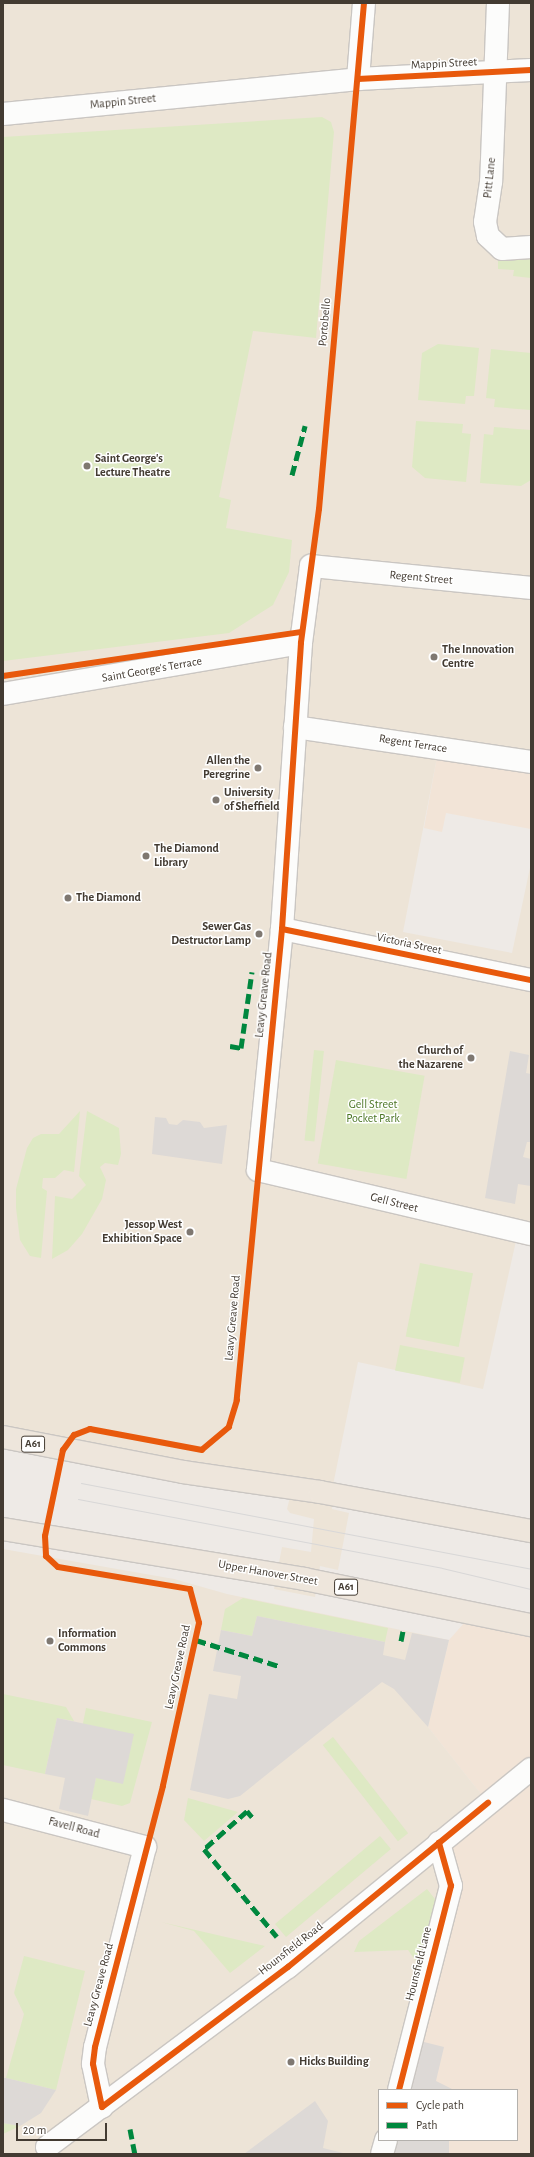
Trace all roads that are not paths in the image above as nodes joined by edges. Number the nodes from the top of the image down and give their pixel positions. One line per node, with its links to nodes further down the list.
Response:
1 (364, 3): 5 (street)
2 (498, 3): 4 (street, Pitt Lane)
3 (531, 70): 4 (street, Mappin Street)
4 (498, 72): 5 (street, Mappin Street); 7 (street, Pitt Lane)
5 (358, 79): 6 (street, Mappin Street)
6 (3, 114)
7 (531, 247)
8 (311, 566): 9 (street, Regent Street); 10 (street, Leavy Greave Road)
9 (531, 588)
10 (300, 643): 11 (street, Saint George's Terrace); 12 (street, Leavy Greave Road)
11 (3, 694)
12 (295, 727): 13 (street, Regent Terrace); 14 (street, Leavy Greave Road)
13 (531, 762)
14 (282, 929): 15 (street, Victoria Street); 16 (street, Leavy Greave Road)
15 (531, 980)
16 (258, 1170): 17 (street, Gell Street)
17 (531, 1234)
18 (3, 1437): 20 (highway, A61)
19 (3, 1528): 21 (highway, Upper Hanover Street / A61)
20 (531, 1531)
21 (531, 1625)
22 (531, 1769): 24 (street, Hounsfield Road)
23 (3, 1810): 25 (street, Favell Road)
24 (439, 1843): 26 (street, Hounsfield Lane); 27 (street, Hounsfield Road)
25 (145, 1847): 27 (street, Leavy Greave Road)
26 (399, 2089)
27 (102, 2107): 29 (street, Hounsfield Road)
28 (386, 2141): 30 (street)
29 (47, 2147)
30 (382, 2154)

